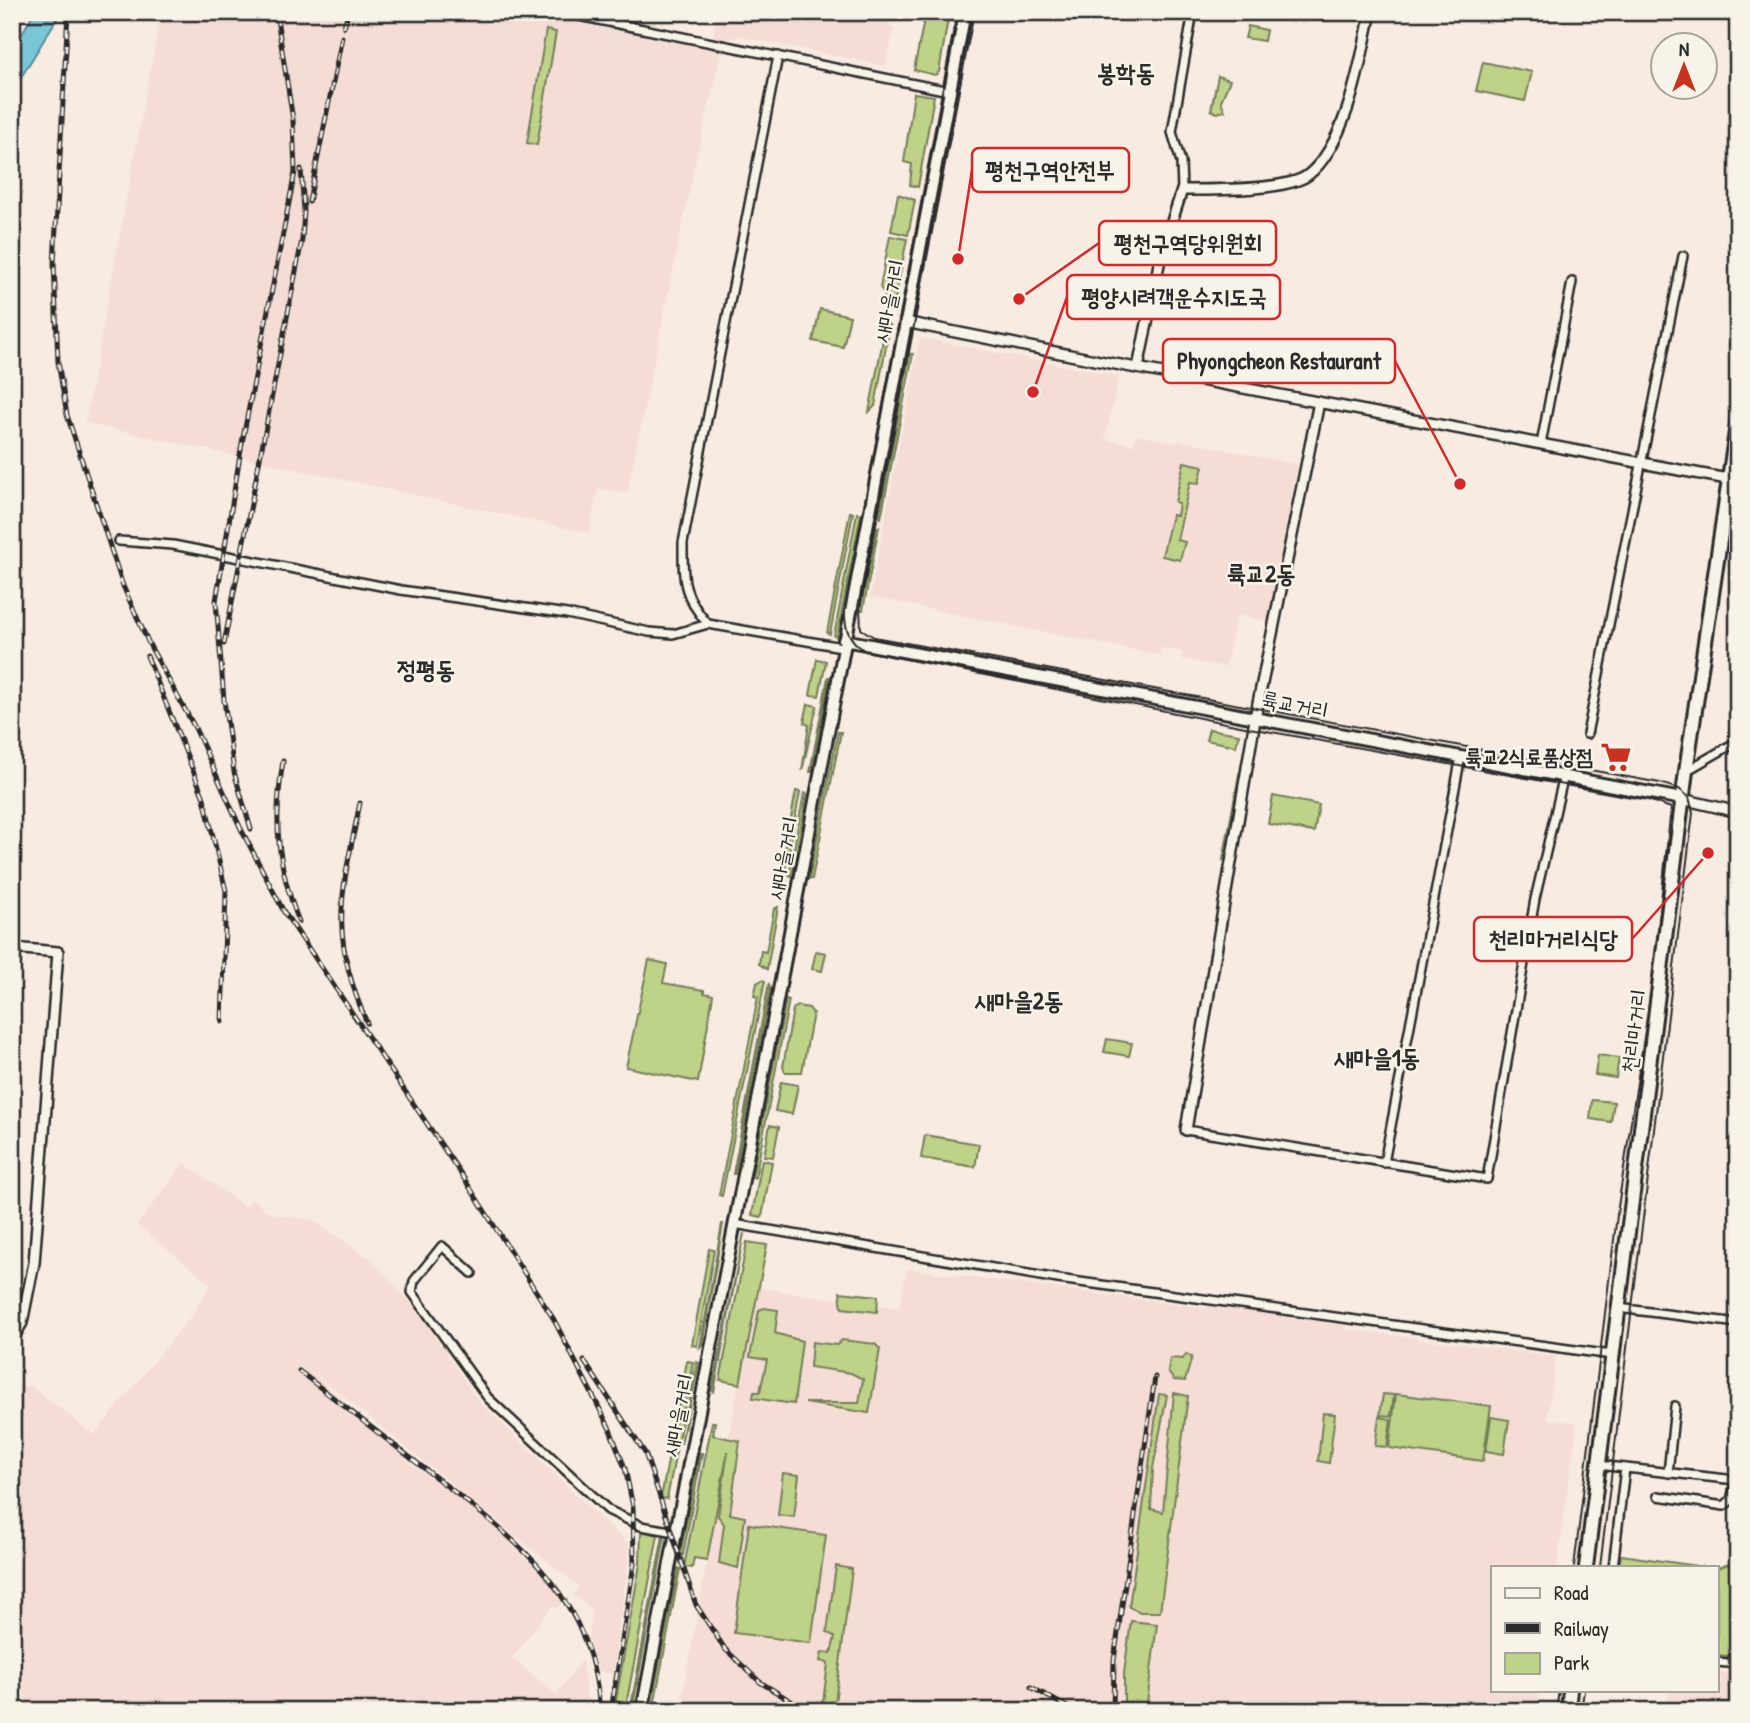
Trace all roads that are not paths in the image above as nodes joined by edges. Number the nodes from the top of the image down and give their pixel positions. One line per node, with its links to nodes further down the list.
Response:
1 (481, 12): 6 (street)
2 (559, 12): 7 (street)
3 (965, 12): 8 (main road, 새마을거리)
4 (1193, 12): 9 (street)
5 (1371, 12): 9 (street)
6 (468, 13)
7 (778, 56): 8 (street); 20 (street)
8 (949, 91): 12 (main road, 새마을거리)
9 (1182, 190): 13 (street)
10 (1683, 256): 17 (street)
11 (1572, 282): 16 (street)
12 (905, 321): 13 (street); 21 (main road, 새마을거리)
13 (1139, 368): 14 (street)
14 (1320, 402): 16 (street); 22 (street)
15 (1738, 418): 18 (highway, 천리마거리)
16 (1541, 444): 17 (street)
17 (1641, 463): 18 (street); 23 (street)
18 (1734, 480): 26 (highway, 천리마거리)
19 (119, 541): 20 (street)
20 (708, 624): 21 (street)
21 (843, 644): 22 (main road, 륙교거리); 33 (main road, 새마을거리)
22 (1256, 717): 25 (main road, 륙교거리); 31 (street)
23 (1587, 734)
24 (1737, 742): 26 (street)
25 (1461, 756): 27 (main road, 륙교거리); 32 (street)
26 (1686, 771): 28 (highway, 천리마거리)
27 (1564, 775): 28 (main road, 륙교거리); 32 (street)
28 (1682, 799): 29 (street, 륙교거리); 35 (highway, 천리마거리)
29 (1738, 812)
30 (12, 948): 37 (street)
31 (1186, 1130): 32 (street)
32 (1384, 1163)
33 (734, 1224): 38 (street); 45 (main road, 새마을거리)
34 (472, 1273): 45 (street)
35 (1618, 1308): 36 (street); 38 (highway, 천리마거리)
36 (1738, 1323)
37 (12, 1340)
38 (1612, 1355): 40 (highway, 천리마거리)
39 (1675, 1406): 42 (street)
40 (1598, 1465): 41 (street); 46 (highway, 천리마거리)
41 (1625, 1468): 42 (street); 47 (street)
42 (1668, 1473): 43 (street)
43 (1737, 1476): 44 (street)
44 (1658, 1496)
45 (676, 1532): 51 (main road, 새마을거리)
46 (1586, 1566)
47 (1613, 1566)
48 (1718, 1662): 49 (street)
49 (1738, 1664)
50 (1570, 1692): 52 (highway)
51 (642, 1711)
52 (1568, 1711)

